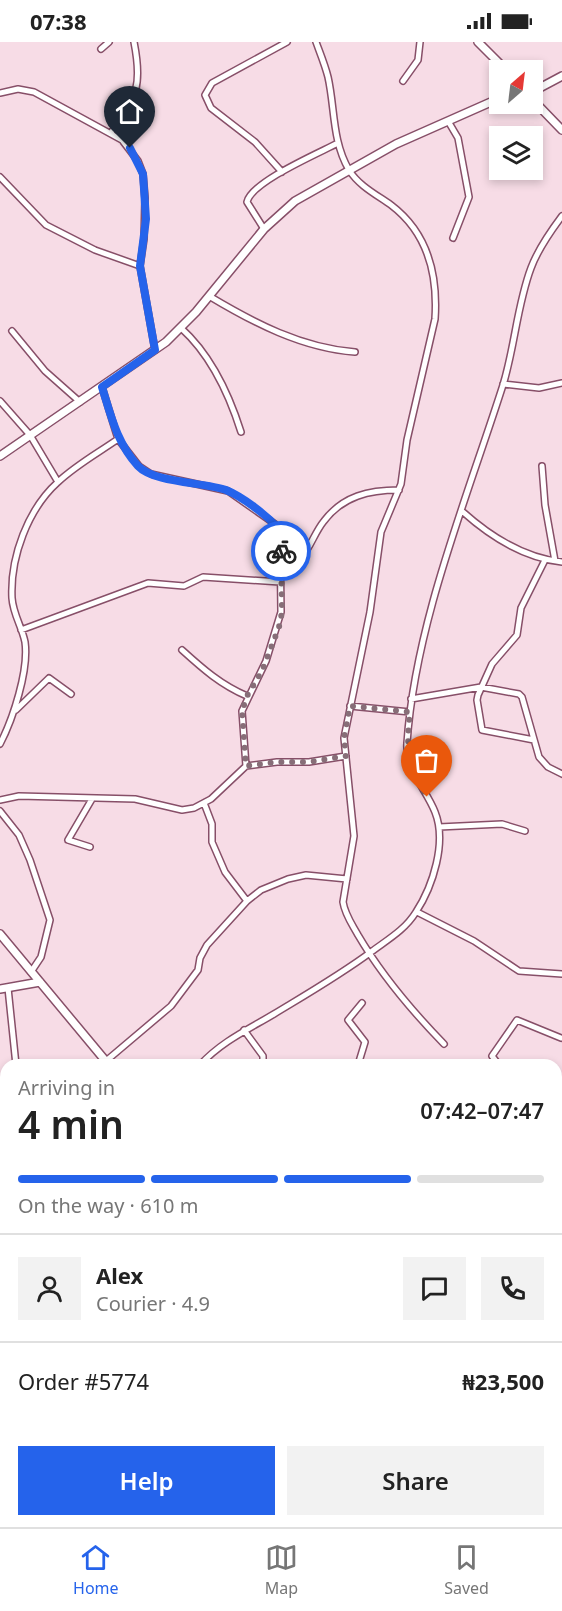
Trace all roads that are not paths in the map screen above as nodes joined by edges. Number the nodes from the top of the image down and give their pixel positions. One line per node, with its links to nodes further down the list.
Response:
1 (109, 42): 7 (street)
2 (134, 42): 17 (street)
3 (287, 42): 20 (street)
4 (316, 42): 18 (street)
5 (420, 42): 10 (street)
6 (477, 42): 8 (street)
7 (101, 50)
8 (496, 60)
9 (562, 76): 11 (street)
10 (403, 81)
11 (543, 86)
12 (0, 93): 17 (street)
13 (489, 103): 15 (street)
14 (543, 110): 16 (street)
15 (448, 121): 19 (street); 24 (street)
16 (562, 130)
17 (111, 133): 25 (street)
18 (338, 143): 19 (street); 20 (street)
19 (349, 170): 23 (street); 42 (street)
20 (282, 172): 23 (street)
21 (0, 177): 25 (street)
22 (562, 216): 32 (street)
23 (264, 229): 26 (street)
24 (453, 238)
25 (140, 266): 29 (street)
26 (209, 296): 27 (street); 30 (street)
27 (181, 328): 29 (street); 36 (street)
28 (12, 332): 35 (street)
29 (155, 350): 33 (street)
30 (355, 352)
31 (562, 383): 32 (street)
32 (503, 384): 43 (street)
33 (102, 387): 35 (street); 38 (street)
34 (0, 401): 37 (street)
35 (80, 402): 37 (street)
36 (241, 432)
37 (30, 435): 39 (street); 41 (street)
38 (118, 439): 41 (street); 44 (street)
39 (0, 456)
40 (542, 466): 46 (street)
41 (58, 482): 49 (street)
42 (399, 490): 44 (street); 55 (street)
43 (462, 512): 45 (street); 54 (street)
44 (281, 557): 48 (street)
45 (545, 560): 46 (street); 51 (street)
46 (555, 561): 47 (street)
47 (562, 562)
48 (280, 582): 49 (street); 53 (street)
49 (21, 630): 56 (street)
50 (182, 650): 53 (street)
51 (481, 687): 54 (street); 58 (street); 58 (street)
52 (71, 694): 56 (street)
53 (247, 696): 61 (street)
54 (411, 699): 57 (street)
55 (350, 706): 57 (street); 60 (street)
56 (15, 712): 59 (street)
57 (410, 712): 67 (street)
58 (534, 740): 62 (street)
59 (0, 744)
60 (346, 756): 61 (street); 70 (street)
61 (246, 766): 65 (street)
62 (562, 774)
63 (92, 799): 64 (street); 65 (street); 69 (street)
64 (0, 800)
65 (204, 803): 71 (street)
66 (0, 811): 75 (street)
67 (439, 827): 68 (street); 72 (street)
68 (525, 831)
69 (90, 848)
70 (347, 879): 71 (street); 74 (street)
71 (247, 901): 86 (street)
72 (417, 912): 74 (street); 76 (street)
73 (0, 934): 75 (street)
74 (368, 954): 81 (street); 83 (street)
75 (31, 972): 77 (street)
76 (562, 974)
77 (40, 982): 78 (street); 85 (street)
78 (8, 988): 79 (street); 84 (street)
79 (0, 989)
80 (362, 1003): 89 (street)
81 (244, 1030): 87 (street); 88 (street)
82 (561, 1038): 90 (street)
83 (444, 1044)
84 (15, 1059)
85 (105, 1059)
86 (112, 1059)
87 (208, 1059)
88 (263, 1059)
89 (360, 1059)
90 (494, 1059)

